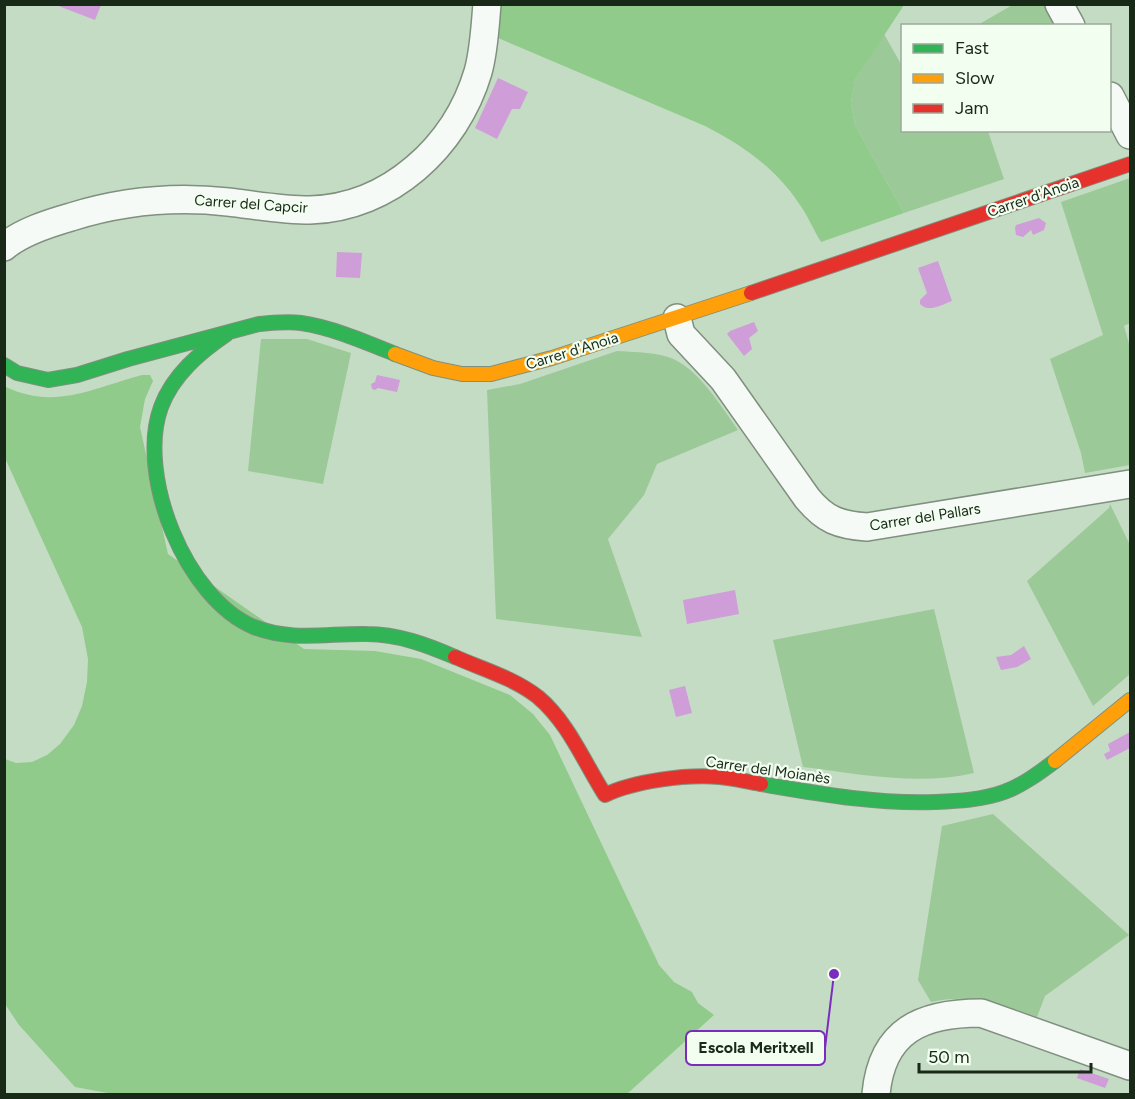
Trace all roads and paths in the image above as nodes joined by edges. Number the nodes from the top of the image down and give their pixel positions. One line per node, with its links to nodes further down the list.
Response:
1 (488, 4): 7 (street, Carrer del Capcir)
2 (1059, 4): 3 (street)
3 (1070, 24)
4 (1111, 98): 5 (street)
5 (1131, 135)
6 (1131, 164): 8 (street, Carrer d'Anoia)
7 (6, 245)
8 (677, 318): 9 (street, Carrer d'Anoia); 11 (street, Carrer del Pallars)
9 (227, 334): 10 (street, Carrer d'Anoia); 12 (street, Carrer del Moianès)
10 (4, 365)
11 (1131, 484)
12 (1131, 700)
13 (1131, 1066): 14 (street)
14 (876, 1095)

